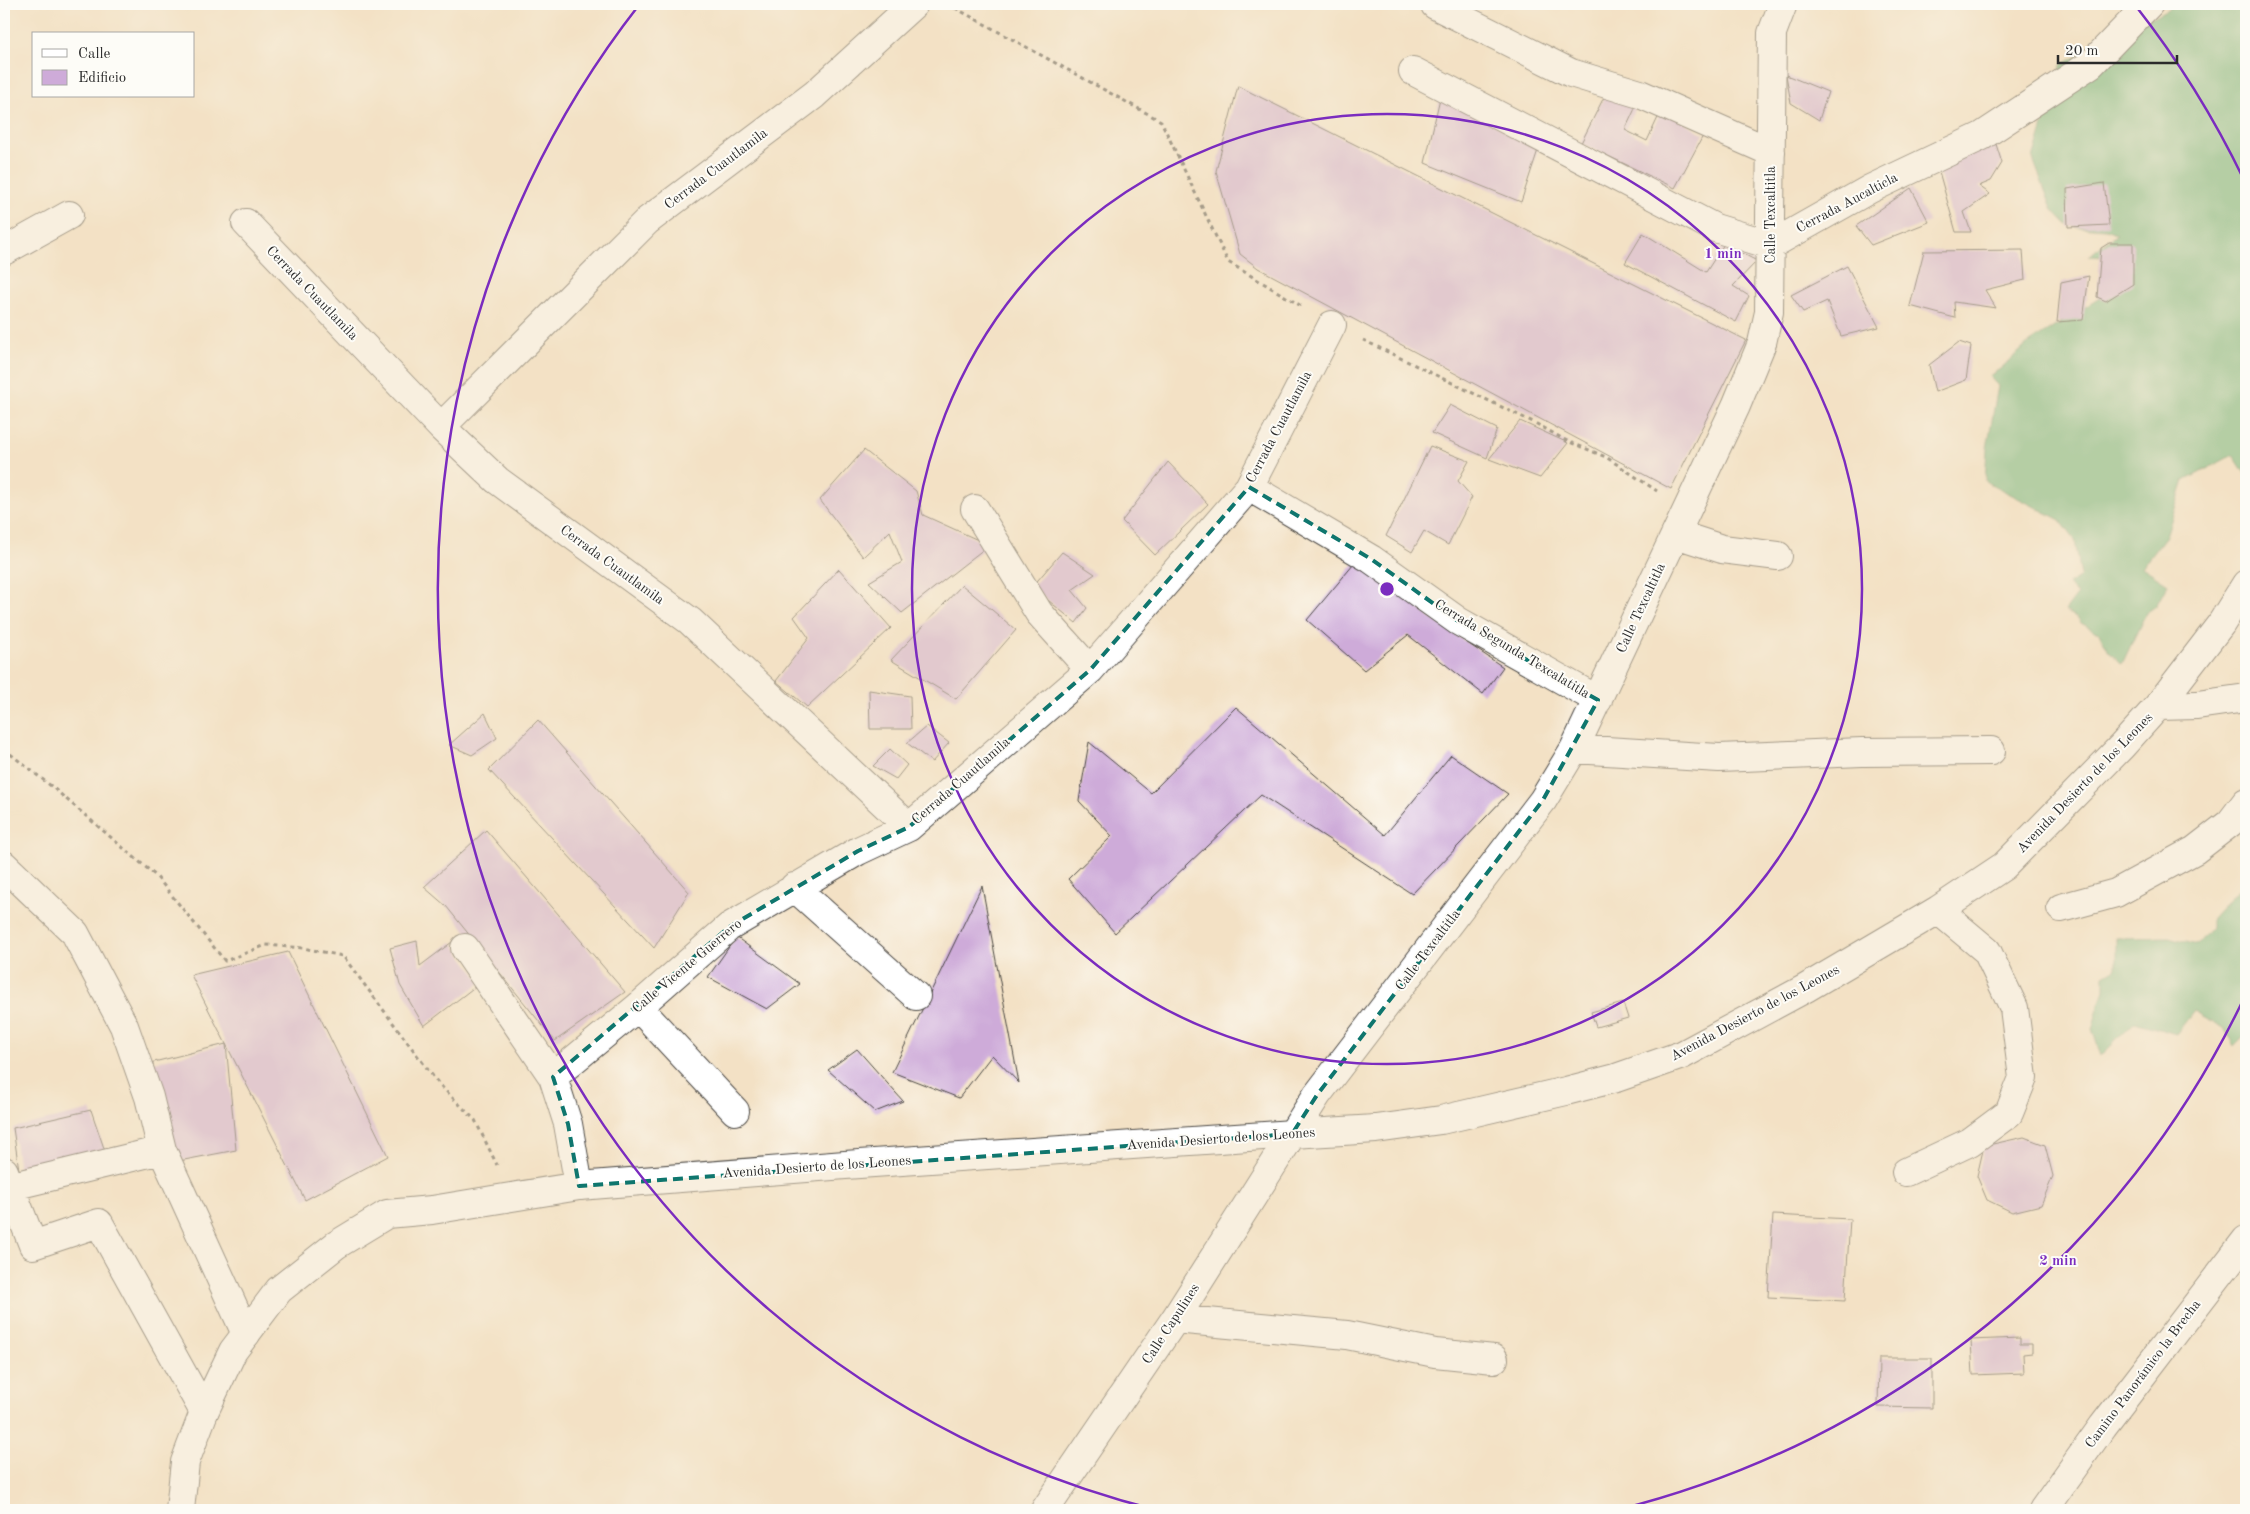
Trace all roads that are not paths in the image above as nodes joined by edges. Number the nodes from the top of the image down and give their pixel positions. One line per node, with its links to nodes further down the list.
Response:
1 (914, 4): 12 (street, Cerrada Cuautlamila)
2 (1783, 4): 6 (street, Calle Texcaltitla)
3 (2149, 4): 9 (street, Cerrada Aucalticla)
4 (1435, 5): 6 (street)
5 (1413, 71): 9 (street)
6 (1771, 152): 9 (street, Calle Texcaltitla)
7 (69, 214): 10 (street)
8 (246, 224): 12 (street, Cerrada Cuautlamila)
9 (1771, 245): 15 (street, Calle Texcaltitla)
10 (4, 251)
11 (1332, 325): 13 (street, Cerrada Cuautlamila)
12 (441, 427): 25 (street, Cerrada Cuautlamila)
13 (1249, 486): 18 (street, Cerrada Cuautlamila); 20 (street, Cerrada Segunda Texcalatitla)
14 (975, 509): 18 (street)
15 (1676, 534): 16 (street); 20 (street, Calle Texcaltitla)
16 (1778, 556)
17 (2246, 584): 21 (street, Avenida Desierto de los Leones)
18 (1090, 670): 25 (street, Cerrada Cuautlamila)
19 (2246, 698): 21 (street)
20 (1598, 700): 22 (street, Calle Texcaltitla)
21 (2158, 706): 29 (street, Avenida Desierto de los Leones)
22 (1574, 749): 23 (street); 35 (street, Calle Texcaltitla)
23 (1991, 751)
24 (2246, 802): 28 (street)
25 (909, 827): 27 (street, Calle Vicente Guerrero)
26 (4, 865): 36 (street)
27 (794, 887): 31 (street); 32 (street, Calle Vicente Guerrero)
28 (2061, 908)
29 (1938, 910): 35 (street, Avenida Desierto de los Leones); 37 (street)
30 (465, 948): 33 (street)
31 (916, 996)
32 (638, 1008): 33 (street, Calle Vicente Guerrero); 34 (street)
33 (553, 1077): 39 (street)
34 (735, 1111)
35 (1292, 1134): 39 (street, Avenida Desierto de los Leones); 41 (street, Calle Capulines)
36 (162, 1150): 38 (street); 42 (street)
37 (1906, 1172)
38 (6, 1182): 44 (street)
39 (579, 1186): 42 (street, Avenida Desierto de los Leones)
40 (2246, 1240): 47 (street, Camino Panorámico la Brecha)
41 (1175, 1319): 43 (street); 46 (street, Calle Capulines)
42 (246, 1334): 44 (street, Avenida Desierto de los Leones)
43 (1494, 1359)
44 (204, 1412): 45 (street, Avenida Desierto de los Leones)
45 (180, 1510)
46 (1045, 1510)
47 (2042, 1510)

